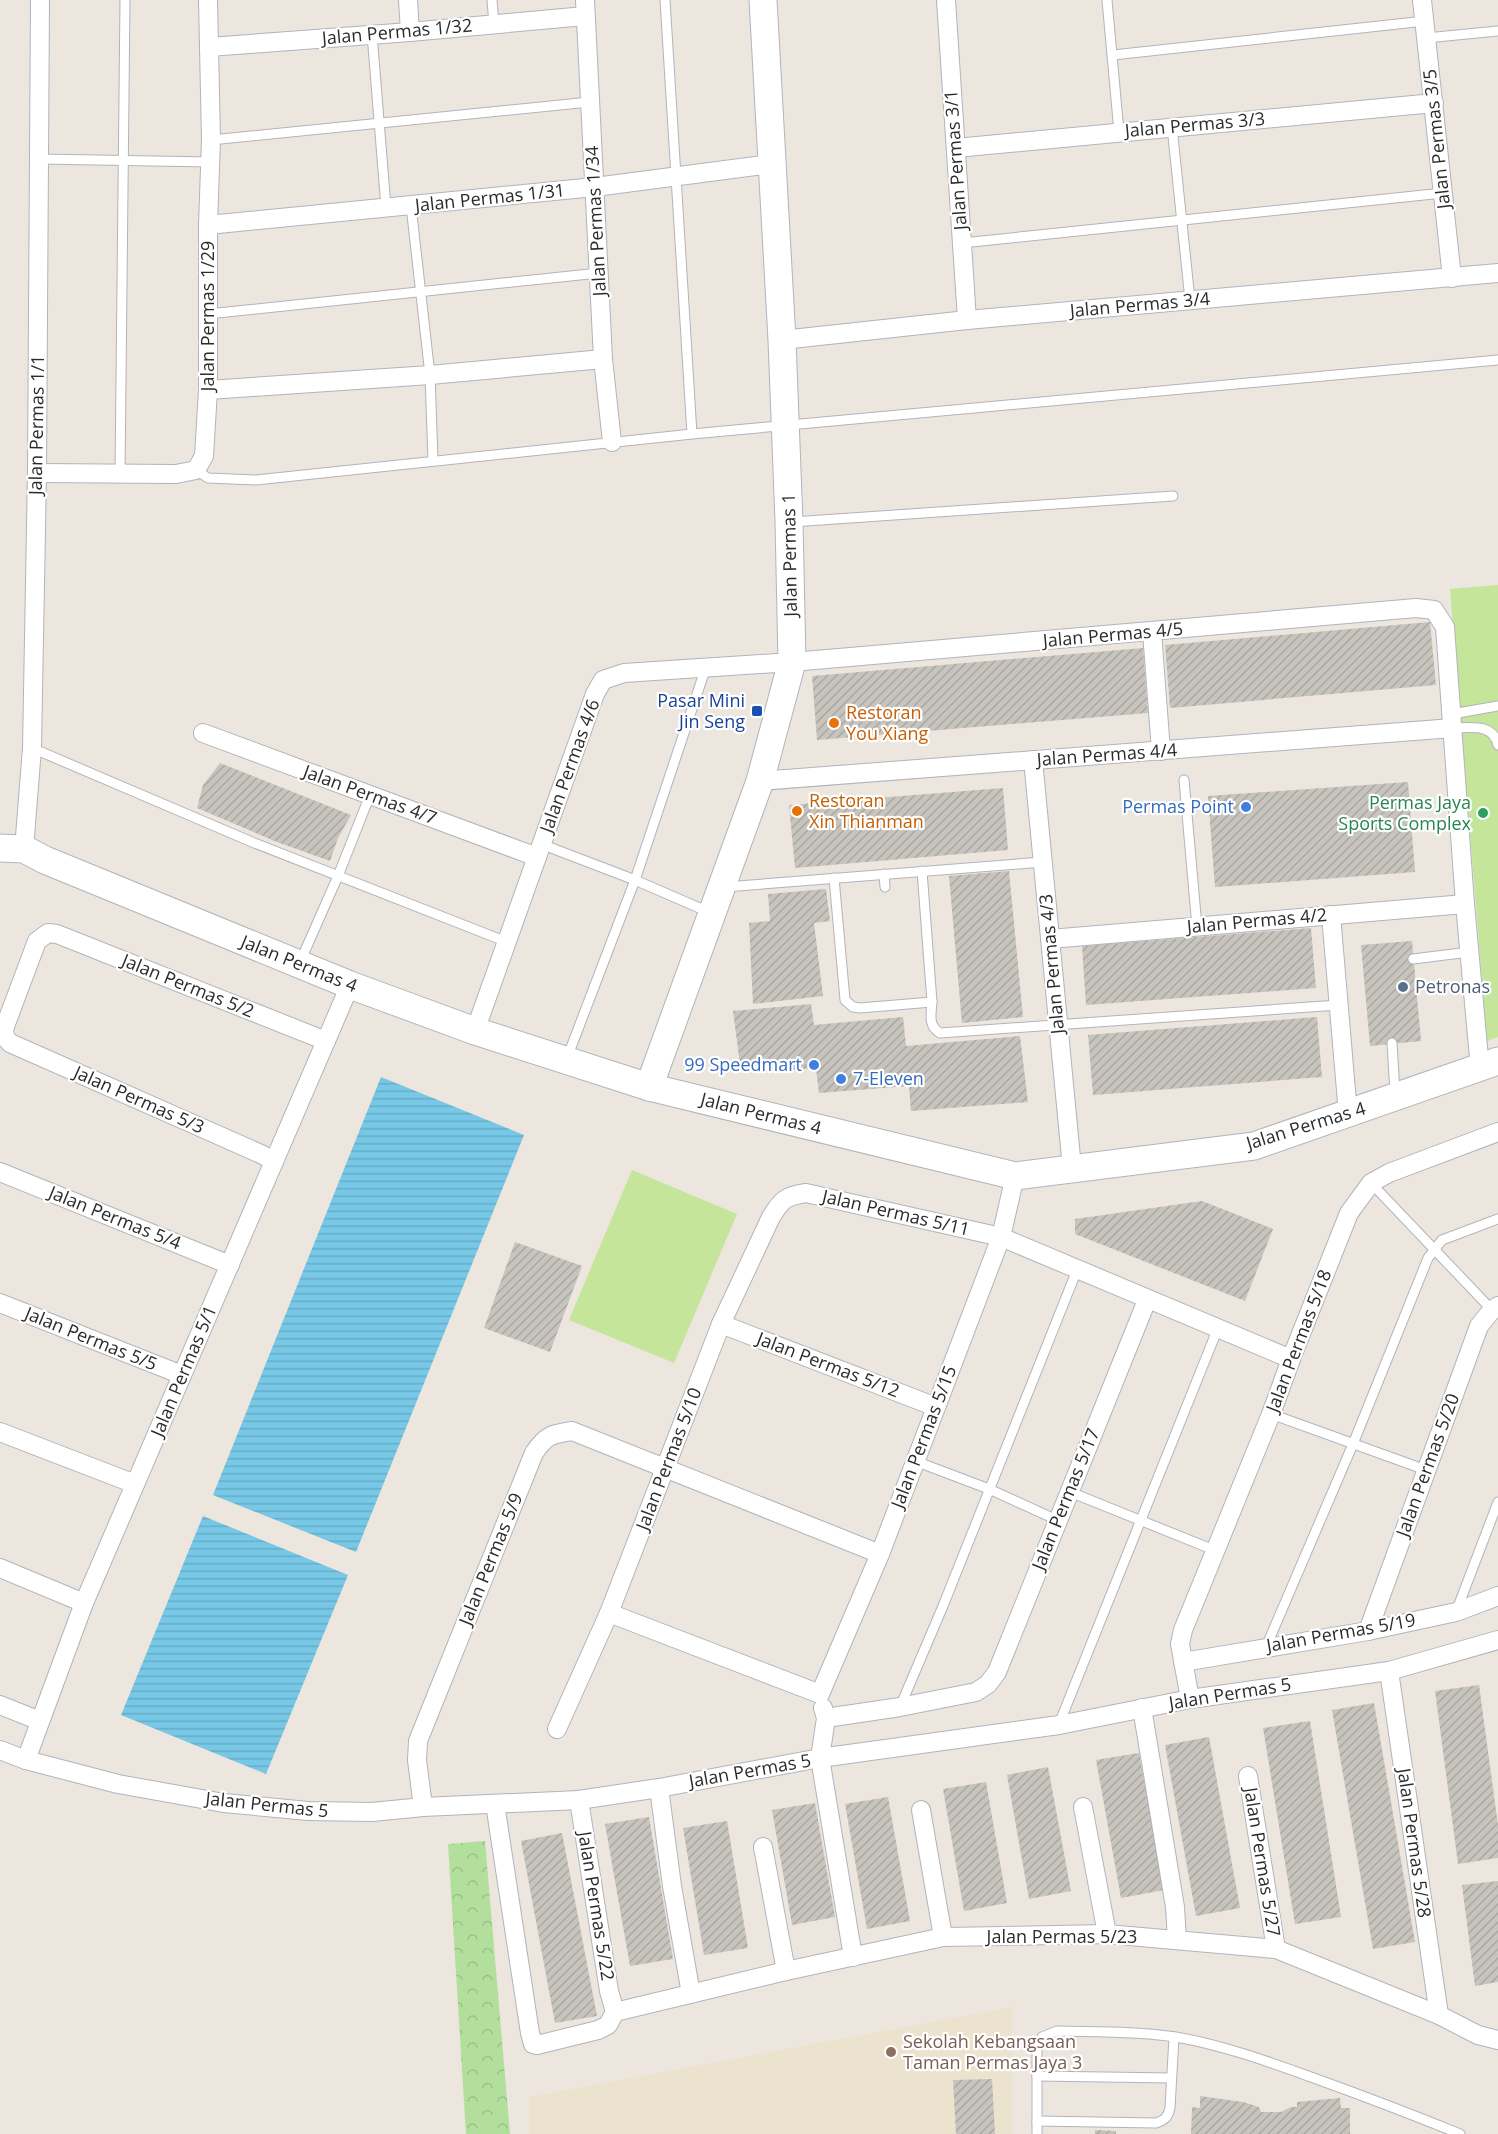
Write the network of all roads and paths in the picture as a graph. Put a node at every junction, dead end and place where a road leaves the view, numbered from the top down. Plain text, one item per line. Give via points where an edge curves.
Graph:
1 (40, 0) edge
2 (125, 0) edge
3 (208, 0) edge
4 (408, 0) edge
5 (492, 0) edge
6 (665, 0) edge
7 (763, 0) edge
8 (946, 0) edge
9 (1107, 0) edge
10 (1422, 0) edge
11 (585, 8) edge
12 (494, 24) junction
13 (1425, 30) junction
14 (1498, 31) edge
15 (410, 32) junction
16 (372, 34) junction
17 (209, 47) junction
18 (1113, 55) junction
19 (590, 102) junction
20 (1434, 103) junction
21 (379, 123) junction
22 (1172, 127) junction
23 (1119, 132) junction
24 (211, 140) junction
25 (956, 148) junction
26 (39, 159) junction
27 (123, 160) junction
28 (211, 162) junction
29 (771, 164) junction
30 (676, 176) junction
31 (595, 187) junction
32 (1443, 193) junction
33 (411, 206) junction
34 (386, 207) junction
35 (1181, 220) junction
36 (208, 225) junction
37 (962, 243) junction
38 (599, 273) junction
39 (1498, 273) edge
40 (1452, 278) junction
41 (420, 291) junction
42 (1190, 300) junction
43 (208, 314) junction
44 (967, 320) junction
45 (782, 340) junction
46 (603, 359) junction
47 (1498, 360) edge
48 (430, 375) junction
49 (208, 390) junction
50 (786, 426) junction
51 (692, 434) junction
52 (612, 442) junction
53 (433, 460) junction
54 (196, 470) junction
55 (37, 473) junction
56 (120, 474) junction
57 (1173, 496) dead end
58 (789, 522) junction
59 (1152, 632) junction
60 (792, 662) junction
61 (706, 666) junction
62 (1498, 706) edge
63 (1453, 721) junction
64 (203, 733) dead end
65 (1498, 745) edge
66 (32, 748) junction
67 (1161, 751) junction
68 (1033, 760) junction
69 (1184, 780) dead end
70 (760, 781) junction
71 (370, 795) junction
72 (539, 851) junction
73 (23, 852) edge
74 (1043, 862) junction
75 (0, 869) edge
76 (922, 871) junction
77 (884, 874) junction
78 (338, 876) junction
79 (834, 878) junction
80 (635, 880) junction
81 (723, 887) junction
82 (885, 887) dead end
83 (1465, 904) junction
84 (713, 914) junction
85 (1330, 915) junction
86 (1197, 927) junction
87 (48, 933) joint
88 (1050, 939) junction
89 (507, 942) junction
90 (1469, 952) junction
91 (1413, 959) dead end
92 (299, 964) junction
93 (350, 985) junction
94 (932, 1002) junction
95 (1339, 1005) junction
96 (1058, 1026) junction
97 (475, 1031) junction
98 (326, 1041) junction
99 (1392, 1043) dead end
100 (566, 1060) junction
101 (1489, 1065) edge
102 (649, 1087) junction
103 (1395, 1098) junction
104 (1348, 1114) junction
105 (1498, 1132) edge
106 (274, 1162) junction
107 (1072, 1168) junction
108 (0, 1172) edge
109 (1016, 1176) junction
110 (1371, 1183) junction
111 (790, 1195) joint
112 (1498, 1219) edge
113 (1001, 1238) junction
114 (1435, 1249) junction
115 (230, 1264) junction
116 (1077, 1270) junction
117 (1147, 1300) junction
118 (0, 1303) edge
119 (1495, 1308) edge
120 (721, 1324) junction
121 (1218, 1328) junction
122 (1291, 1359) junction
123 (182, 1375) junction
124 (936, 1407) junction
125 (1271, 1414) junction
126 (0, 1432) edge
127 (1353, 1444) junction
128 (915, 1461) junction
129 (665, 1468) junction
130 (1426, 1470) junction
131 (135, 1484) junction
132 (989, 1489) junction
133 (1070, 1492) junction
134 (1498, 1502) edge
135 (1057, 1520) junction
136 (1142, 1520) junction
137 (1214, 1551) junction
138 (880, 1554) junction
139 (0, 1568) edge
140 (1498, 1596) edge
141 (84, 1603) junction
142 (1456, 1612) junction
143 (609, 1613) junction
144 (1368, 1630) junction
145 (1498, 1640) edge
146 (1266, 1647) junction
147 (1183, 1662) junction
148 (1389, 1671) junction
149 (820, 1694) junction
150 (1190, 1699) junction
151 (0, 1705) edge
152 (900, 1707) junction
153 (1142, 1708) junction
154 (826, 1718) junction
155 (40, 1721) junction
156 (1059, 1725) junction
157 (557, 1729) dead end
158 (0, 1750) edge
159 (820, 1758) junction
160 (26, 1760) junction
161 (1248, 1776) dead end
162 (659, 1788) junction
163 (579, 1800) junction
164 (495, 1804) junction
165 (423, 1807) junction
166 (1083, 1807) dead end
167 (921, 1810) dead end
168 (763, 1847) dead end
169 (1107, 1934) junction
170 (943, 1937) junction
171 (1177, 1940) junction
172 (1276, 1949) junction
173 (853, 1957) junction
174 (786, 1971) junction
175 (691, 1994) junction
176 (615, 2012) junction
177 (1439, 2015) junction
178 (1174, 2037) junction
179 (1498, 2040) edge
180 (1037, 2076) junction
181 (1172, 2078) junction
182 (1037, 2121) junction
183 (1037, 2134) edge
184 (1460, 2134) edge

1 - 26 street, Jalan Permas 1/1
2 - 27 lane
3 - 17 street, Jalan Permas 1/29
4 - 15 street
5 - 12 lane
6 - 30 lane
7 - 29 street, Jalan Permas 1
8 - 25 street, Jalan Permas 3/1
9 - 18 lane
10 - 13 street, Jalan Permas 3/5
11 - 12 street, Jalan Permas 1/32
11 - 19 street, Jalan Permas 1/34
12 - 15 street, Jalan Permas 1/32
13 - 14 lane
13 - 18 lane
13 - 20 street, Jalan Permas 3/5
15 - 16 street, Jalan Permas 1/32
16 - 17 street, Jalan Permas 1/32
16 - 21 lane
17 - 24 street, Jalan Permas 1/29
18 - 23 lane
19 - 21 lane
19 - 31 street, Jalan Permas 1/34
20 - 22 street, Jalan Permas 3/3
20 - 32 street, Jalan Permas 3/5
21 - 24 lane
21 - 34 lane
22 - 23 street, Jalan Permas 3/3
22 - 35 lane
23 - 25 street, Jalan Permas 3/3
24 - 28 street, Jalan Permas 1/29
25 - 37 street, Jalan Permas 3/1
26 - 27 lane
26 - 55 street, Jalan Permas 1/1
27 - 28 lane
27 - 56 lane
28 - 36 street, Jalan Permas 1/29
29 - 30 street, Jalan Permas 1/31
29 - 45 street, Jalan Permas 1
30 - 31 street, Jalan Permas 1/31
30 - 51 lane
31 - 33 street, Jalan Permas 1/31
31 - 38 street, Jalan Permas 1/34
32 - 35 lane
32 - 40 street, Jalan Permas 3/5
33 - 34 street, Jalan Permas 1/31
33 - 41 lane
34 - 36 street, Jalan Permas 1/31
35 - 37 lane
35 - 42 lane
36 - 43 street, Jalan Permas 1/29
37 - 44 street, Jalan Permas 3/1
38 - 41 lane
38 - 46 street, Jalan Permas 1/34
39 - 40 street, Jalan Permas 3/4
40 - 42 street, Jalan Permas 3/4
41 - 43 lane
41 - 48 lane
42 - 44 street, Jalan Permas 3/4
43 - 49 street, Jalan Permas 1/29
44 - 45 street, Jalan Permas 3/4
45 - 50 street, Jalan Permas 1
46 - 48 street
46 - 52 street, Jalan Permas 1/34
47 - 50 lane
48 - 49 street
48 - 53 lane
49 - 54 street, Jalan Permas 1/29 via 204,456
50 - 51 lane
50 - 58 street, Jalan Permas 1
51 - 52 lane
52 - 53 lane
53 - 54 lane via 256,480 208,478
54 - 56 street
55 - 56 street
55 - 66 street, Jalan Permas 1/1
57 - 58 lane
58 - 60 street, Jalan Permas 1
59 - 60 street, Jalan Permas 4/5
59 - 63 street, Jalan Permas 4/5 via 1416,608 1434,610 1446,627
59 - 67 street
60 - 61 street, Jalan Permas 4/6
60 - 70 street, Jalan Permas 1
61 - 72 street, Jalan Permas 4/6 via 624,673 603,680
61 - 80 lane
62 - 63 lane
63 - 65 lane via 1489,731 1496,736
63 - 67 street, Jalan Permas 4/4
63 - 83 street
64 - 71 street, Jalan Permas 4/7
66 - 73 street, Jalan Permas 1/1
66 - 78 lane
67 - 68 street, Jalan Permas 4/4
68 - 70 street, Jalan Permas 4/4
68 - 74 street, Jalan Permas 4/3
69 - 86 lane
70 - 81 street, Jalan Permas 1
71 - 72 street, Jalan Permas 4/7
71 - 78 lane
72 - 80 lane
72 - 89 street, Jalan Permas 4/6
73 - 75 street
73 - 92 street, Jalan Permas 4
74 - 76 lane
74 - 88 street, Jalan Permas 4/3
76 - 77 lane
76 - 94 lane
77 - 79 lane
77 - 82 lane
78 - 89 lane
78 - 92 lane
79 - 81 lane
79 - 94 lane via 848,1004 860,1008
80 - 84 lane
80 - 100 lane
81 - 84 street, Jalan Permas 1
83 - 85 street, Jalan Permas 4/2
83 - 90 street
84 - 102 street, Jalan Permas 1
85 - 86 street, Jalan Permas 4/2
85 - 95 street
86 - 88 street, Jalan Permas 4/2
87 - 98 street, Jalan Permas 5/2
87 - 106 street, Jalan Permas 5/3 via 37,941 4,1029 10,1043
88 - 96 street, Jalan Permas 4/3
89 - 97 street, Jalan Permas 4/6
90 - 91 lane
90 - 101 street
92 - 93 street, Jalan Permas 4
93 - 97 street, Jalan Permas 4
93 - 98 street, Jalan Permas 5/1
94 - 96 lane via 932,1026 940,1033
95 - 96 lane
95 - 104 street
96 - 107 street, Jalan Permas 4/3
97 - 100 street, Jalan Permas 4
98 - 106 street, Jalan Permas 5/1
99 - 103 lane
100 - 102 street, Jalan Permas 4
101 - 103 street, Jalan Permas 4
102 - 109 street, Jalan Permas 4
103 - 104 street, Jalan Permas 4
104 - 107 street, Jalan Permas 4 via 1254,1146
105 - 110 street, Jalan Permas 5/18
106 - 115 street, Jalan Permas 5/1
107 - 109 street, Jalan Permas 4
108 - 115 street, Jalan Permas 5/4
109 - 113 street, Jalan Permas 5/15
110 - 114 lane
110 - 122 street, Jalan Permas 5/18 via 1349,1213
111 - 113 street, Jalan Permas 5/11 via 806,1192
111 - 120 street, Jalan Permas 5/10 via 779,1203 771,1217
112 - 114 lane via 1442,1240
113 - 116 street, Jalan Permas 5/11
113 - 124 street, Jalan Permas 5/15
114 - 119 lane
114 - 127 lane
115 - 123 street, Jalan Permas 5/1
116 - 117 street, Jalan Permas 5/11
116 - 132 lane
117 - 121 street, Jalan Permas 5/11
117 - 133 street, Jalan Permas 5/17
118 - 123 street, Jalan Permas 5/5
119 - 130 street, Jalan Permas 5/20 via 1479,1326
120 - 124 street, Jalan Permas 5/12
120 - 129 street, Jalan Permas 5/10
121 - 122 street, Jalan Permas 5/11
121 - 136 lane
122 - 125 street, Jalan Permas 5/18
123 - 131 street, Jalan Permas 5/1
124 - 128 street, Jalan Permas 5/15
125 - 127 lane
125 - 137 street, Jalan Permas 5/18
126 - 131 street
127 - 130 lane
127 - 146 lane
128 - 132 lane
128 - 138 street, Jalan Permas 5/15
129 - 138 street
129 - 143 street, Jalan Permas 5/10
129 - 165 street, Jalan Permas 5/9 via 572,1431 554,1433 543,1440 534,1453 418,1741
130 - 144 street, Jalan Permas 5/20
131 - 141 street, Jalan Permas 5/1
132 - 135 lane
132 - 152 lane
133 - 135 street, Jalan Permas 5/17
133 - 136 lane
134 - 142 lane
135 - 152 street, Jalan Permas 5/17 via 997,1672 988,1684 976,1692
136 - 137 lane
136 - 156 lane
137 - 147 street, Jalan Permas 5/18 via 1183,1630
138 - 149 street, Jalan Permas 5/15
139 - 141 street
140 - 142 street, Jalan Permas 5/19
141 - 155 street, Jalan Permas 5/1
142 - 144 street, Jalan Permas 5/19
143 - 149 street
143 - 157 street, Jalan Permas 5/10
144 - 146 street, Jalan Permas 5/19
145 - 148 street, Jalan Permas 5
146 - 147 street, Jalan Permas 5/19
147 - 150 street
148 - 150 street, Jalan Permas 5
148 - 177 street, Jalan Permas 5/28
149 - 154 street
150 - 153 street, Jalan Permas 5
151 - 155 street
152 - 154 street
153 - 156 street, Jalan Permas 5
153 - 171 street
154 - 159 street
155 - 160 street, Jalan Permas 5/1
156 - 159 street, Jalan Permas 5
158 - 160 street, Jalan Permas 5
159 - 162 street, Jalan Permas 5
159 - 173 street
160 - 165 street, Jalan Permas 5 via 118,1784 224,1803 308,1811 372,1812
161 - 172 street, Jalan Permas 5/27
162 - 163 street, Jalan Permas 5
162 - 175 street
163 - 164 street, Jalan Permas 5
163 - 176 street, Jalan Permas 5/22
164 - 165 street, Jalan Permas 5
164 - 176 street via 533,2044 598,2030 608,2025
166 - 169 street
167 - 170 street
168 - 174 street
169 - 170 street, Jalan Permas 5/23
169 - 171 street, Jalan Permas 5/23
170 - 173 street, Jalan Permas 5/23
171 - 172 street, Jalan Permas 5/23
172 - 177 street, Jalan Permas 5/23
173 - 174 street, Jalan Permas 5/23
174 - 175 street, Jalan Permas 5/23
175 - 176 street, Jalan Permas 5/23
177 - 179 street, Jalan Permas 5/23 via 1478,2035
178 - 180 lane via 1057,2031 1042,2037 1037,2049
178 - 181 lane
178 - 184 lane via 1239,2052
180 - 181 lane
180 - 182 lane
181 - 182 lane via 1169,2114 1156,2123
182 - 183 lane

